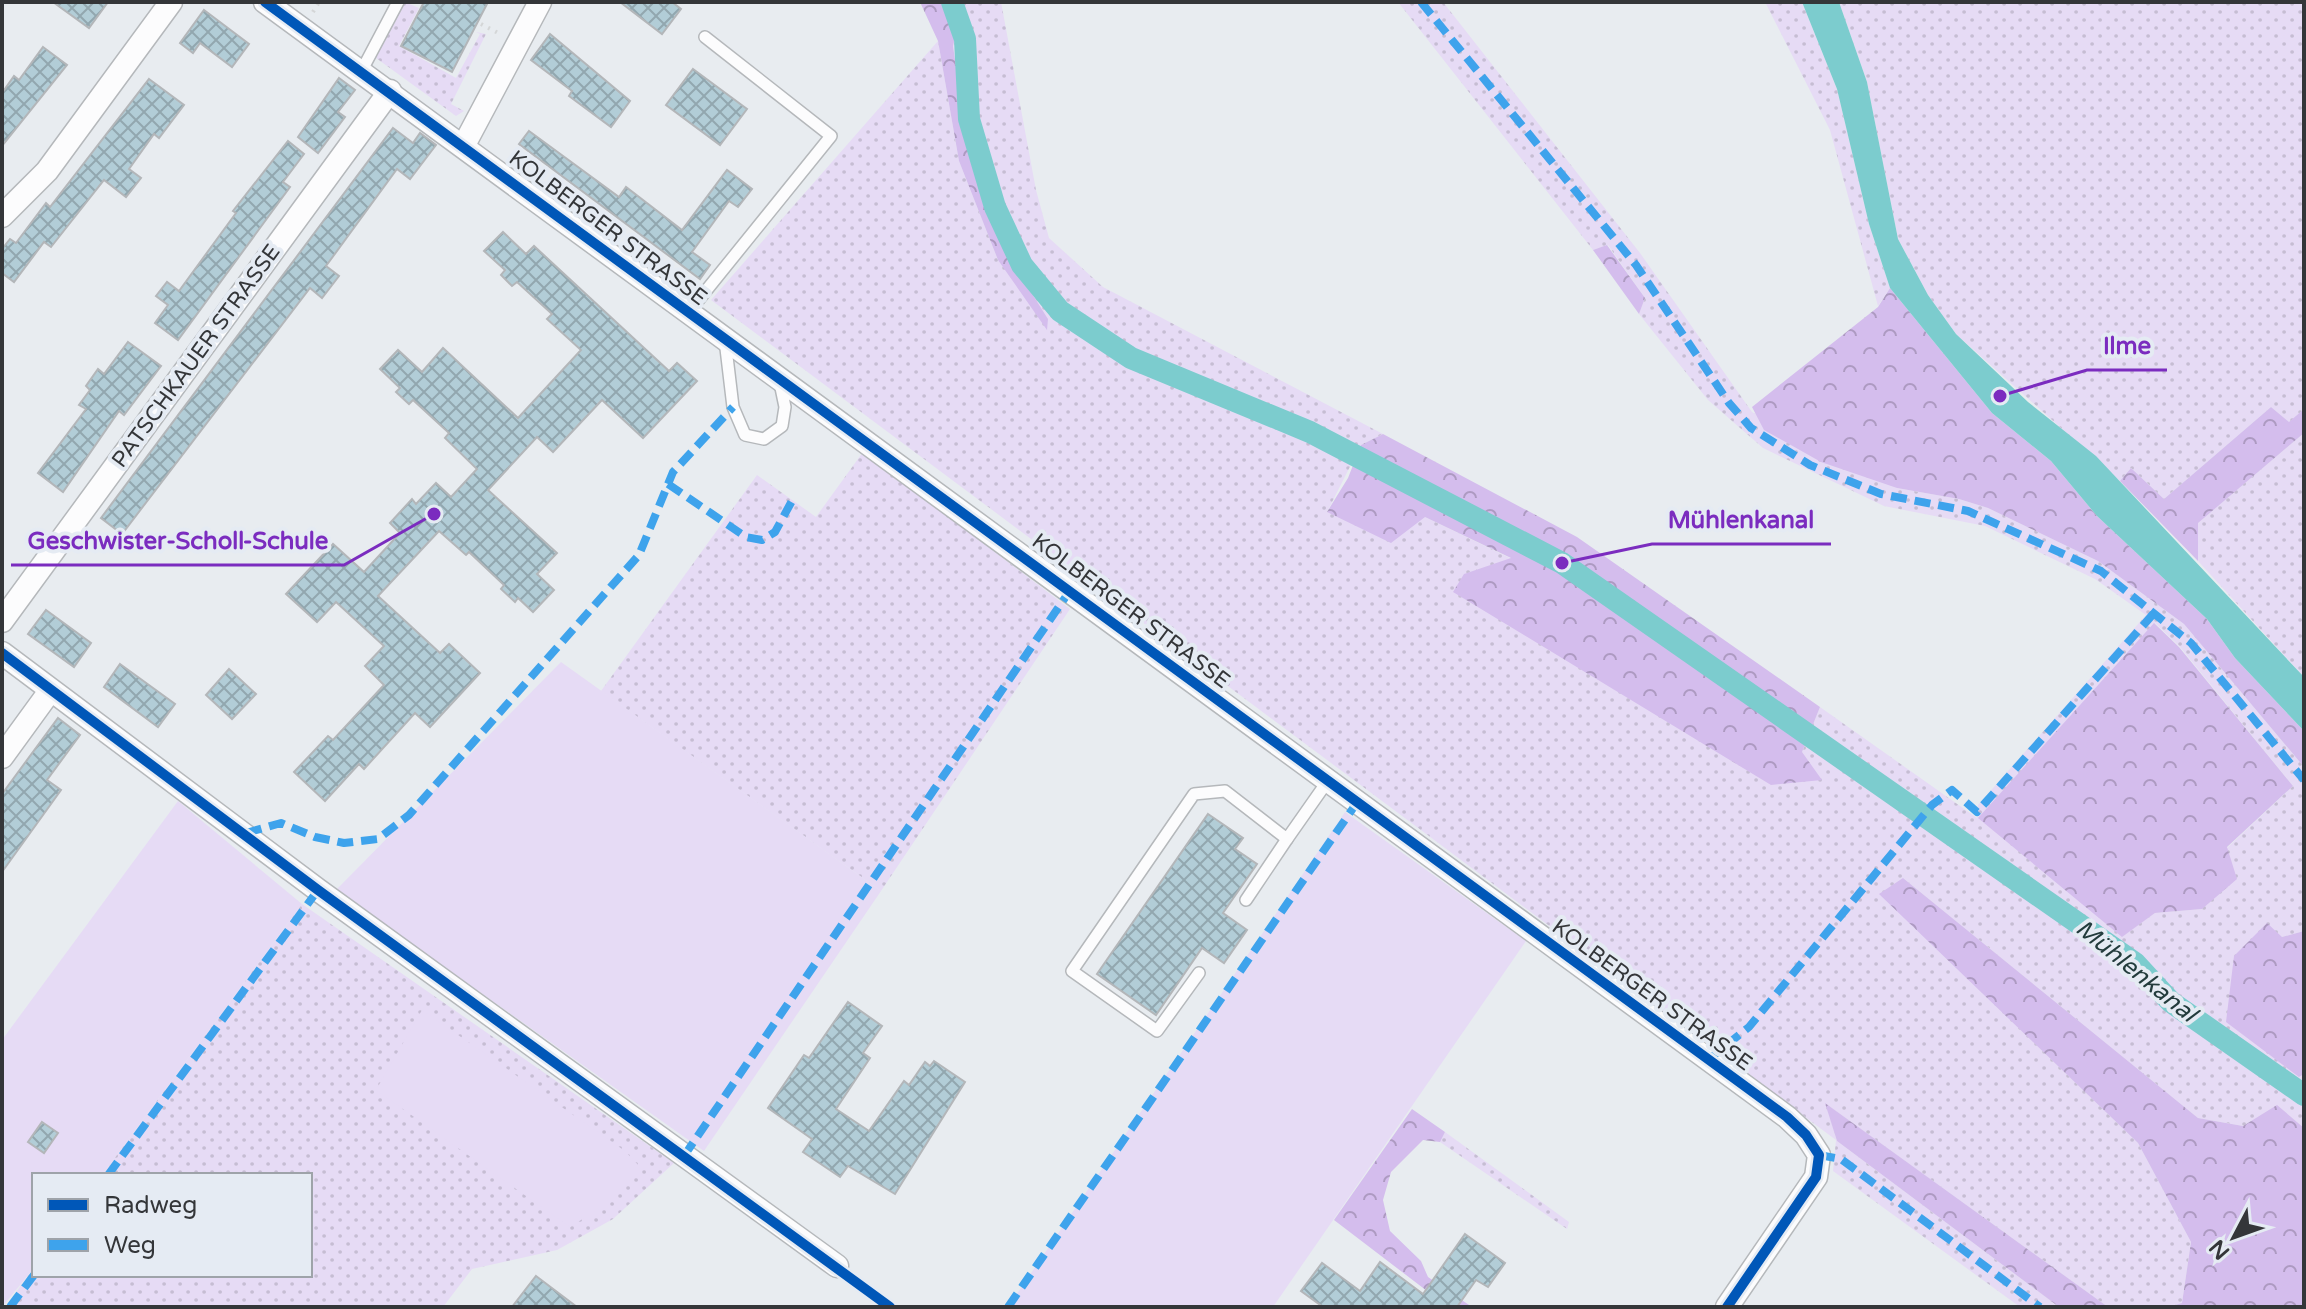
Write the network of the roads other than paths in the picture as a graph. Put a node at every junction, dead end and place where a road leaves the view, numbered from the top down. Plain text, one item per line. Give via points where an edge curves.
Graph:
1 (171, 2) edge
2 (265, 2) edge
3 (398, 2) edge
4 (540, 2) edge
5 (705, 37) dead end
6 (362, 70) junction
7 (390, 91) junction
8 (464, 145) junction
9 (2, 216) edge
10 (688, 313) junction
11 (725, 340) junction
12 (779, 380) junction
13 (2, 621) edge
14 (2, 653) edge
15 (50, 691) junction
16 (2, 757) edge
17 (1327, 782) junction
18 (1287, 839) junction
19 (1246, 900) dead end
20 (1199, 973) dead end
21 (837, 1266) dead end
22 (1727, 1307) edge

1 - 9 street via 47,171
2 - 6 street, KOLBERGER STRASSE
3 - 6 lane
4 - 8 street
5 - 10 lane via 831,136
6 - 7 street, KOLBERGER STRASSE
7 - 8 street, KOLBERGER STRASSE
7 - 13 street, PATSCHKAUER STRASSE
8 - 10 street, KOLBERGER STRASSE
10 - 11 street, KOLBERGER STRASSE
11 - 12 street, KOLBERGER STRASSE
11 - 12 lane via 733,407 745,435 764,439 782,426 785,407
12 - 17 street, KOLBERGER STRASSE via 1071,589
14 - 15 street
15 - 16 street
15 - 21 street
17 - 18 lane
17 - 22 street, KOLBERGER STRASSE via 1806,1135 1819,1155 1816,1177
18 - 19 lane
18 - 20 lane via 1225,791 1194,794 1072,971 1157,1031

